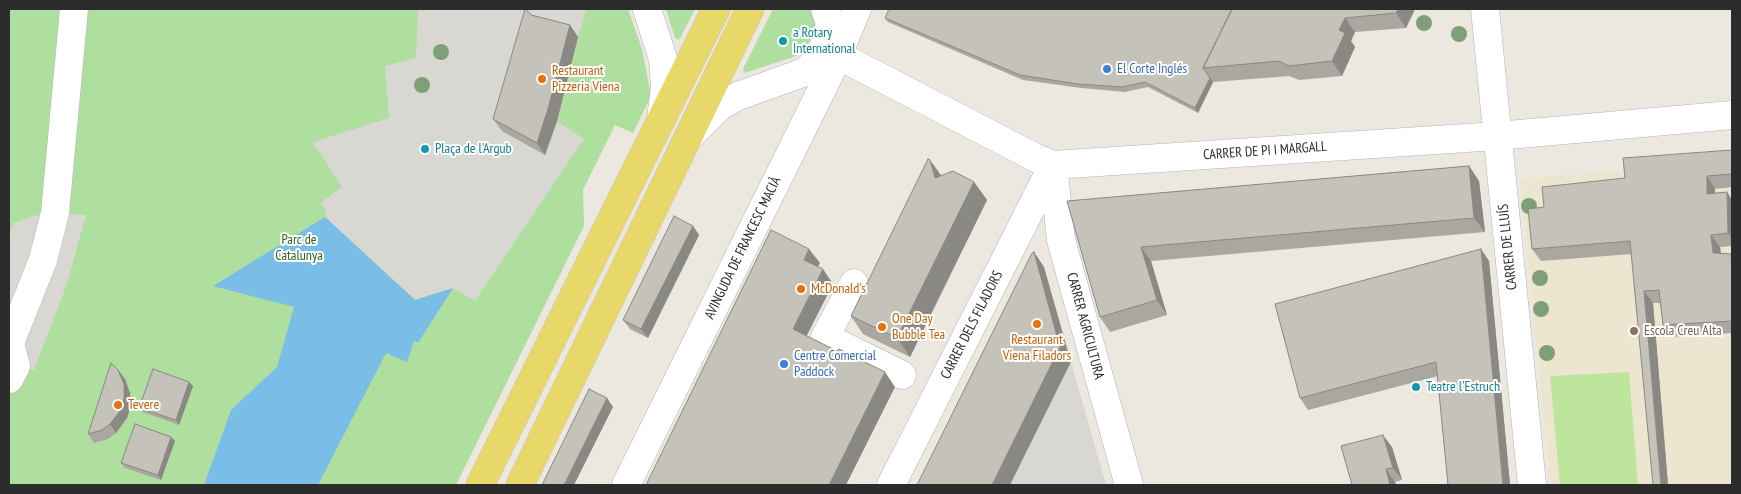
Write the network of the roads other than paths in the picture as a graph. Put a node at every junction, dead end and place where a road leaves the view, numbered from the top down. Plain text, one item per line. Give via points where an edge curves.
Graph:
1 (74, 9) edge
2 (647, 9) edge
3 (716, 9) edge
4 (750, 9) edge
5 (825, 9) edge
6 (857, 9) edge
7 (1485, 9) edge
8 (831, 52) junction
9 (672, 68) junction
10 (710, 93) junction
11 (738, 96) junction
12 (1732, 115) edge
13 (1497, 136) junction
14 (688, 138) junction
15 (1053, 165) junction
16 (854, 283) dead end
17 (11, 358) edge
18 (902, 374) dead end
19 (480, 485) edge
20 (520, 485) edge
21 (626, 485) edge
22 (891, 485) edge
23 (1128, 485) edge
24 (1532, 485) edge

1 - 17 street via 55,212
2 - 9 street
3 - 9 main road
4 - 10 main road, AVINGUDA DE FRANCESC MACIÀ
5 - 8 street, AVINGUDA DE FRANCESC MACIÀ via 830,23
6 - 8 street, AVINGUDA DE FRANCESC MACIÀ
7 - 13 street, CARRER DE LLUÍS via 1498,68
8 - 11 street, AVINGUDA DE FRANCESC MACIÀ via 805,72
8 - 15 street, CARRER DE PI I MARGALL
8 - 21 street, AVINGUDA DE FRANCESC MACIÀ
9 - 10 street, AVINGUDA DE FRANCESC MACIÀ
9 - 19 main road via 661,119
10 - 11 street, AVINGUDA DE FRANCESC MACIÀ via 725,98
10 - 14 main road, AVINGUDA DE FRANCESC MACIÀ
11 - 14 street, AVINGUDA DE FRANCESC MACIÀ via 720,106
12 - 13 street, CARRER DE PI I MARGALL
13 - 15 street, CARRER DE PI I MARGALL
13 - 24 street, CARRER DE LLUÍS
14 - 20 main road, AVINGUDA DE FRANCESC MACIÀ
15 - 22 street, CARRER DELS FILADORS
15 - 23 street, CARRER AGRICULTURA via 1061,240
16 - 18 street via 825,337

